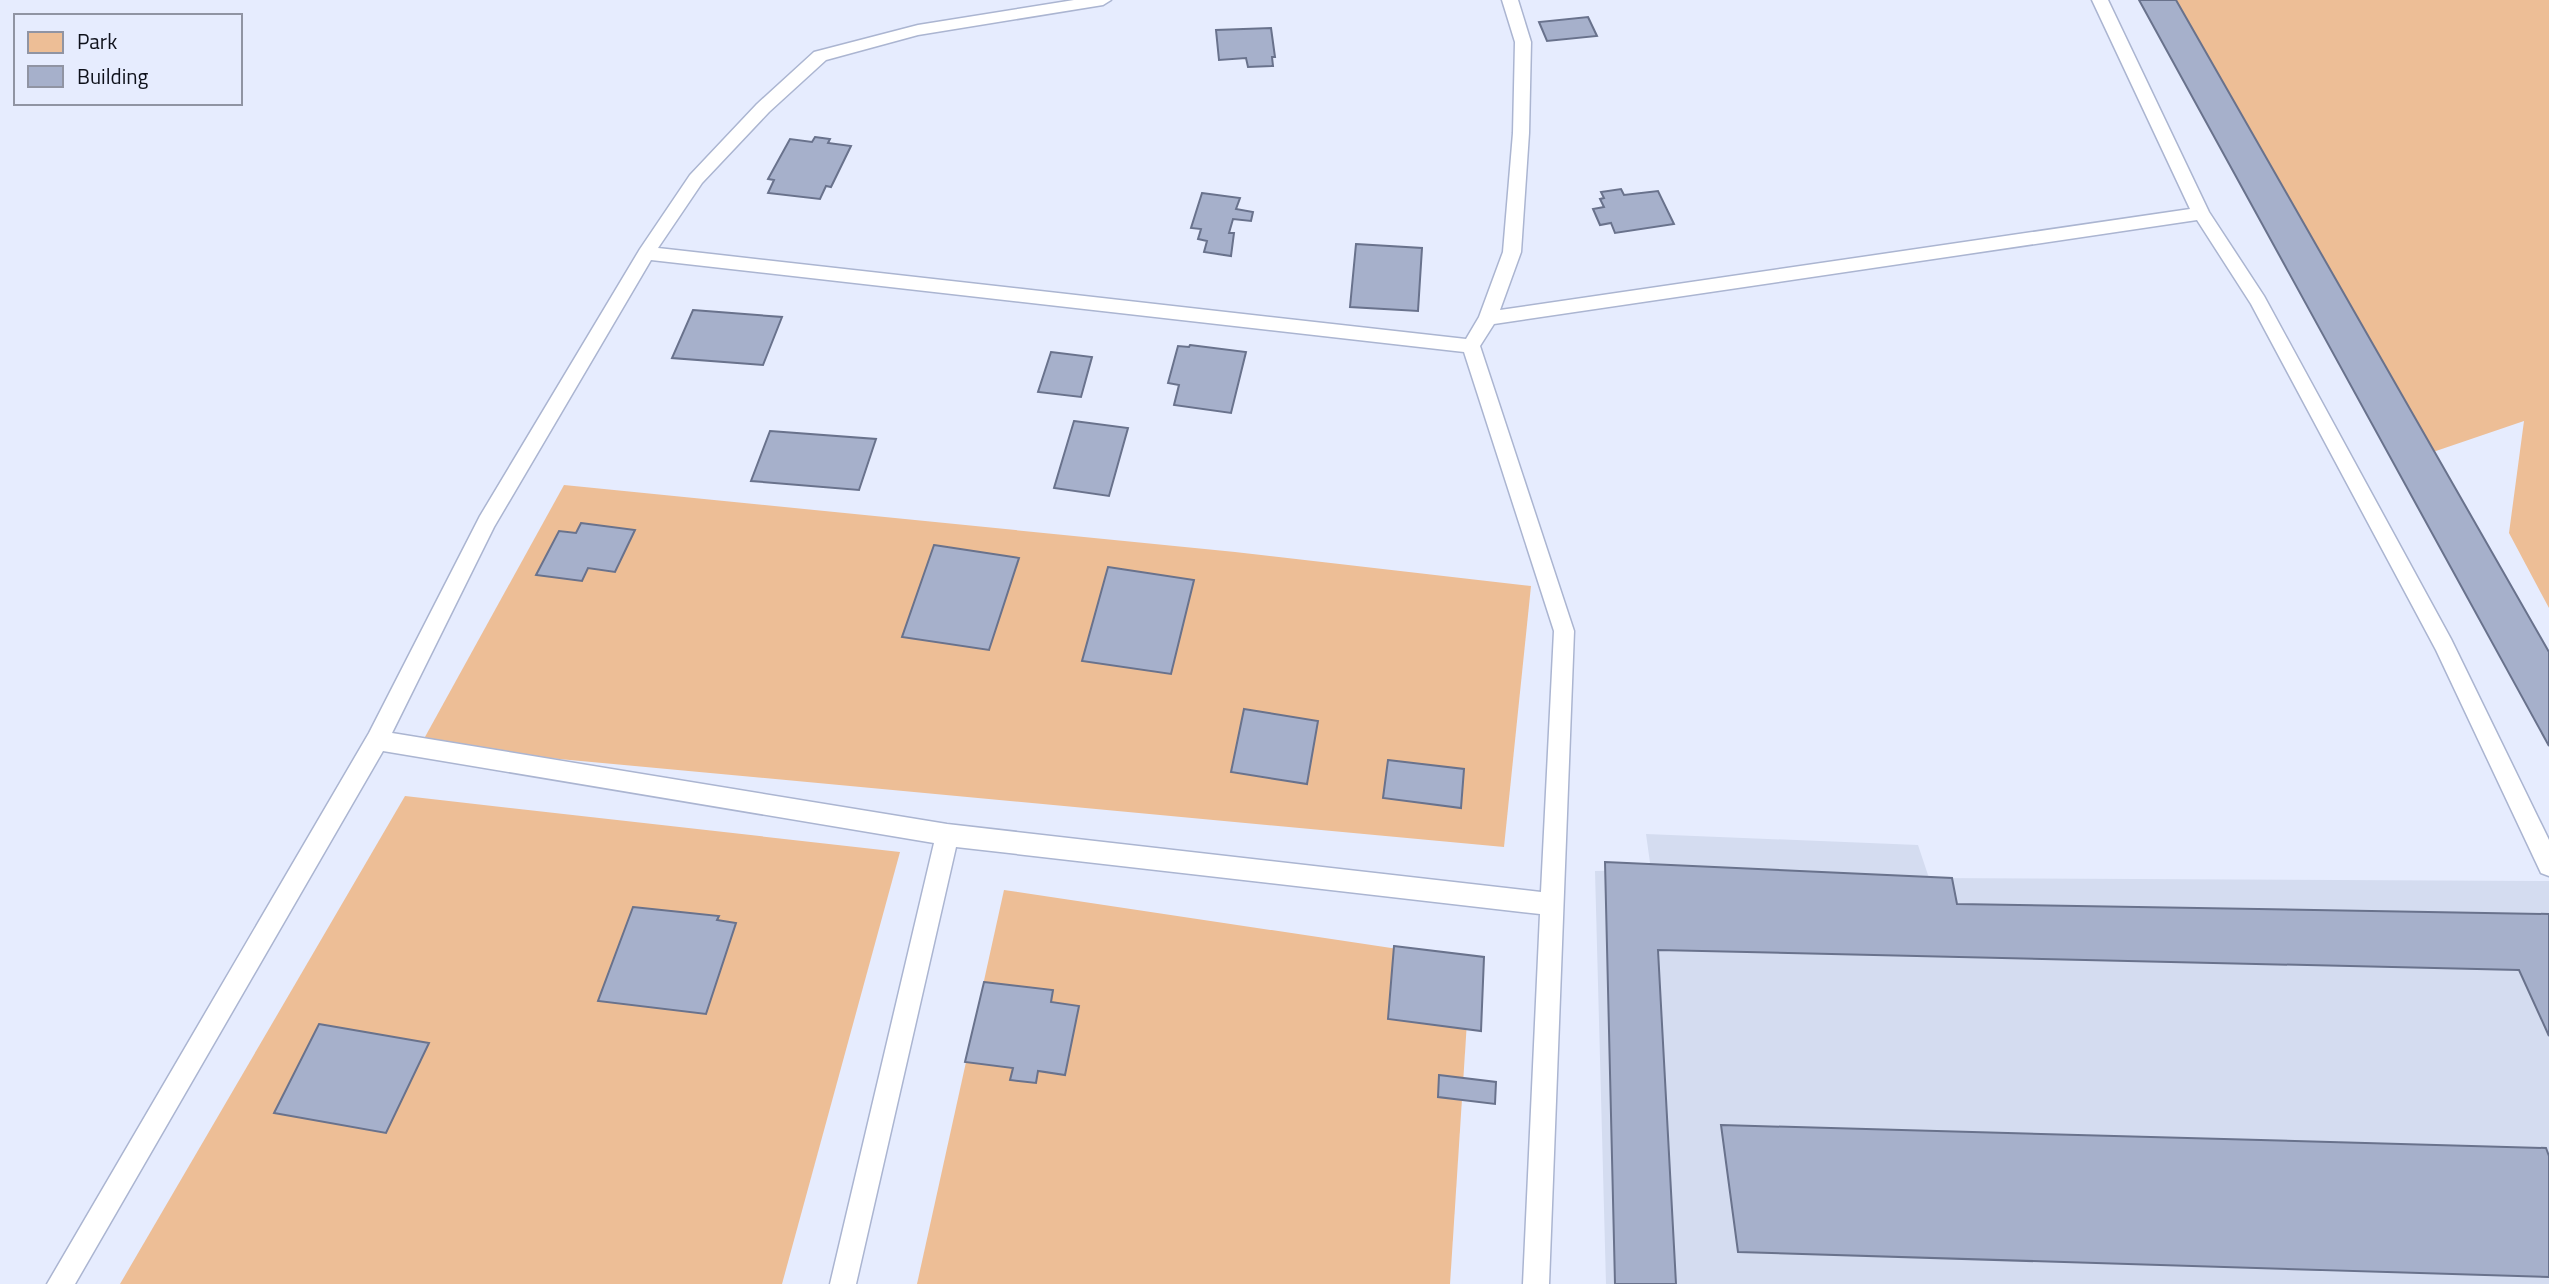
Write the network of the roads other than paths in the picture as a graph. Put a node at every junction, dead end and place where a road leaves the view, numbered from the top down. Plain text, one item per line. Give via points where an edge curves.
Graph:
1 (1102, 0) edge
2 (1510, 0) edge
3 (2101, 0) edge
4 (2202, 213) junction
5 (646, 253) junction
6 (1488, 318) junction
7 (1471, 346) junction
8 (377, 740) junction
9 (947, 835) junction
10 (2549, 864) edge
11 (1552, 904) junction
12 (60, 1284) edge
13 (843, 1284) edge
14 (1536, 1284) edge

1 - 5 lane via 918,30 820,56 762,108 696,179
2 - 6 lane via 1523,41 1521,134 1512,252
3 - 4 lane
4 - 6 lane
4 - 10 lane via 2258,301 2444,645
5 - 7 lane
5 - 8 lane via 487,522
6 - 7 lane
7 - 11 lane via 1564,631
8 - 9 lane
8 - 12 lane
9 - 11 lane
9 - 13 lane
11 - 14 lane

